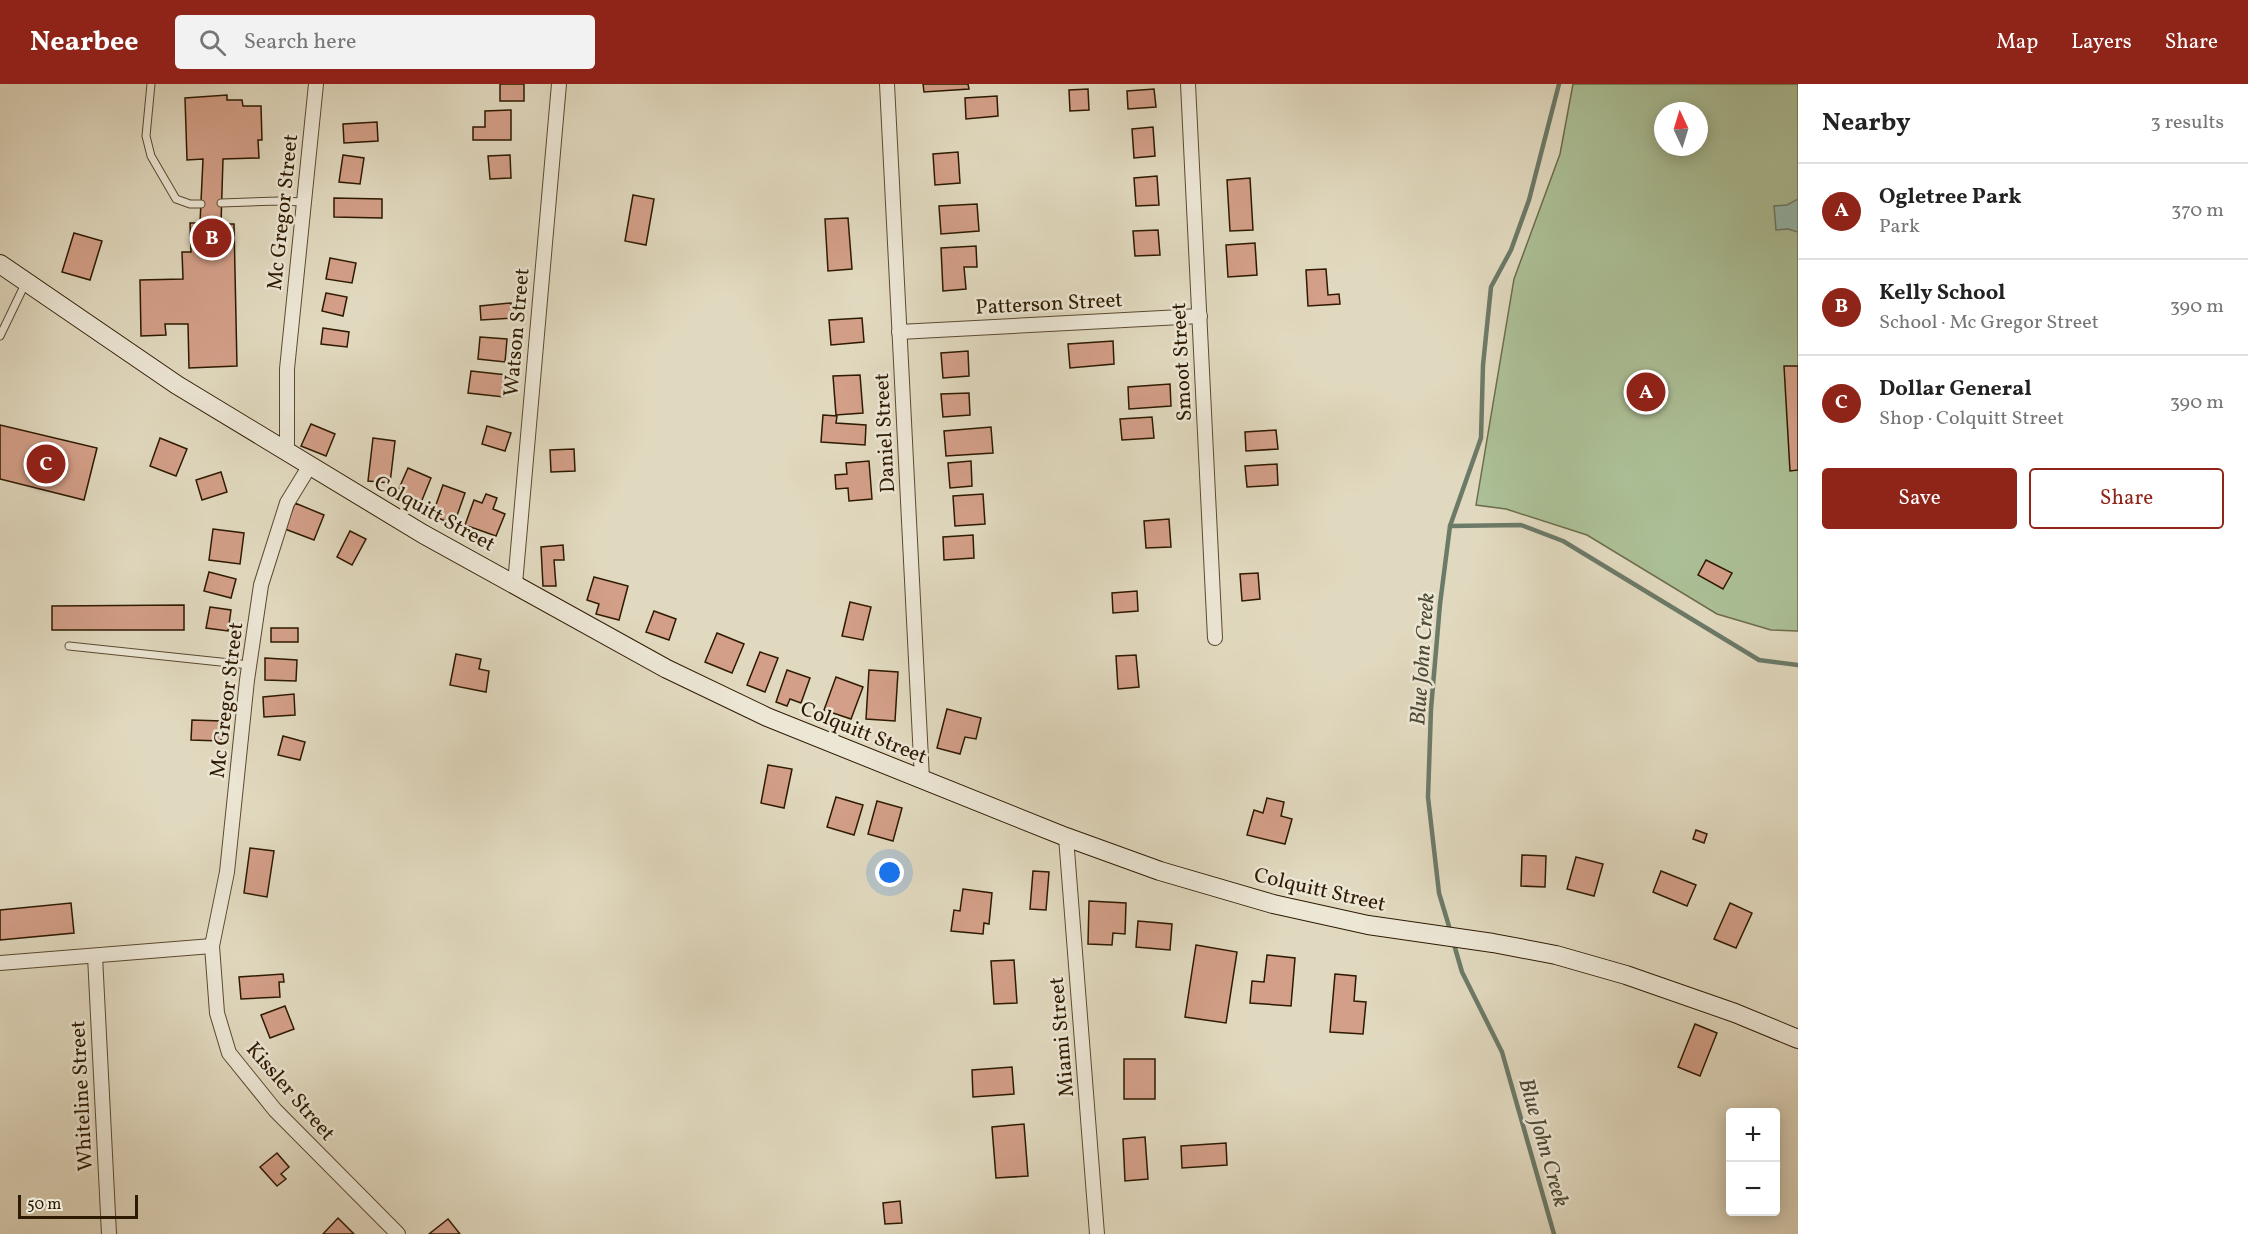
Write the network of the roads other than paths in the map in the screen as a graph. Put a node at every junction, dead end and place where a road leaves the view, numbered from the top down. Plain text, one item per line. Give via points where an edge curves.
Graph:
1 (151, 84) edge
2 (316, 84) edge
3 (559, 84) edge
4 (887, 84) edge
5 (1188, 84) edge
6 (304, 202) junction
7 (221, 203) dead end
8 (201, 204) dead end
9 (0, 264) edge
10 (26, 282) junction
11 (1200, 316) junction
12 (900, 332) junction
13 (0, 336) edge
14 (287, 452) junction
15 (309, 467) junction
16 (515, 584) junction
17 (1215, 638) dead end
18 (69, 646) dead end
19 (249, 665) junction
20 (922, 779) junction
21 (1066, 837) junction
22 (212, 946) junction
23 (95, 956) junction
24 (0, 963) edge
25 (1798, 1039) edge
26 (109, 1234) edge
27 (398, 1234) edge
28 (1097, 1234) edge

1 - 8 lane via 147,136 151,156 176,199
2 - 6 street, Mc Gregor Street
3 - 16 street, Watson Street
4 - 12 street, Daniel Street
5 - 11 street, Smoot Street
6 - 7 lane
6 - 14 street, Mc Gregor Street via 287,369
9 - 10 street, Colquitt Street
10 - 13 lane
10 - 14 street, Colquitt Street via 177,385
11 - 12 street, Patterson Street
11 - 17 street, Smoot Street
12 - 20 street, Daniel Street
14 - 15 street, Colquitt Street
15 - 16 street, Colquitt Street
15 - 19 street, Mc Gregor Street via 287,503 271,551 261,585
16 - 20 street, Colquitt Street via 667,669 737,703
18 - 19 lane
19 - 22 street, Mc Gregor Street via 226,872
20 - 21 street, Colquitt Street
21 - 25 street, Colquitt Street via 1161,871 1273,903 1368,925 1556,955 1626,975
21 - 28 street, Miami Street
22 - 23 street
22 - 27 street, Kissler Street via 217,1013 229,1053 275,1110
23 - 24 street
23 - 26 street, Whiteline Street

